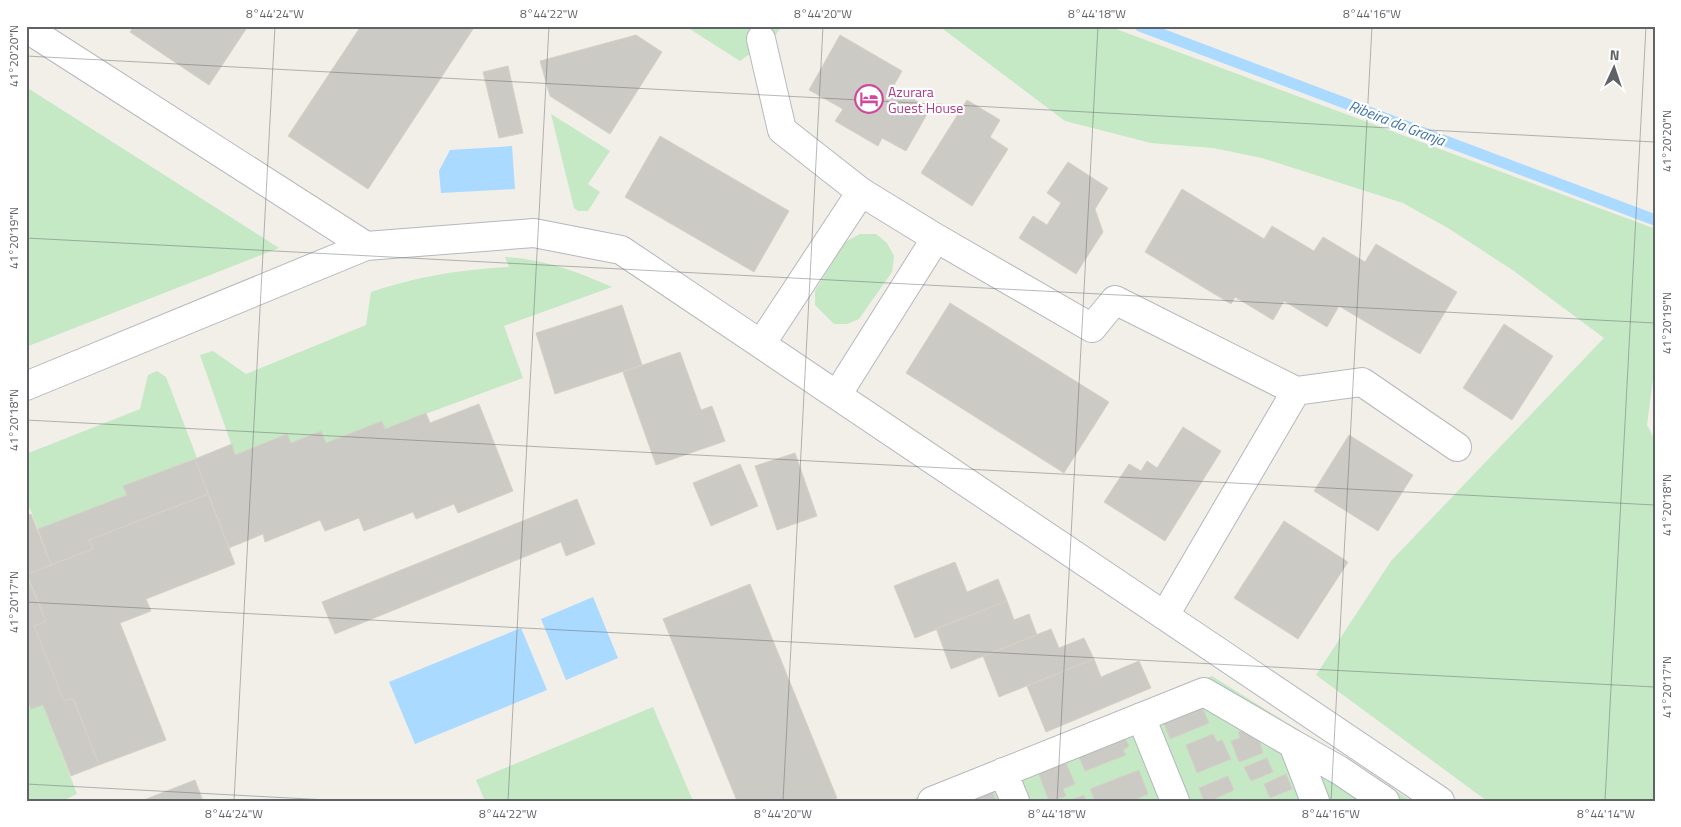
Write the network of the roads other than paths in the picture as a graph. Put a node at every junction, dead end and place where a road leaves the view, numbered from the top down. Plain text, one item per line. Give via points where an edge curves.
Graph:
1 (26, 28) edge
2 (761, 39) dead end
3 (861, 192) junction
4 (936, 238) junction
5 (366, 246) junction
6 (761, 344) junction
7 (26, 386) edge
8 (1296, 391) junction
9 (837, 395) junction
10 (1457, 448) dead end
11 (1165, 615) junction
12 (1141, 717) junction
13 (1293, 744) junction
14 (1003, 772) junction
15 (932, 801) edge
16 (1015, 801) edge
17 (1175, 801) edge
18 (1316, 801) edge
19 (1385, 801) edge
20 (1440, 801) edge

1 - 5 street
2 - 3 street via 782,130
3 - 4 street
3 - 6 street
4 - 8 street via 1092,328 1115,300
4 - 9 street
5 - 6 street via 534,233 621,250
5 - 7 street
6 - 9 street
8 - 10 street via 1362,382
8 - 11 street
9 - 11 street
11 - 20 street
12 - 13 street via 1204,692
12 - 14 street
12 - 17 street
13 - 18 street
13 - 19 street
14 - 15 street
14 - 16 street

